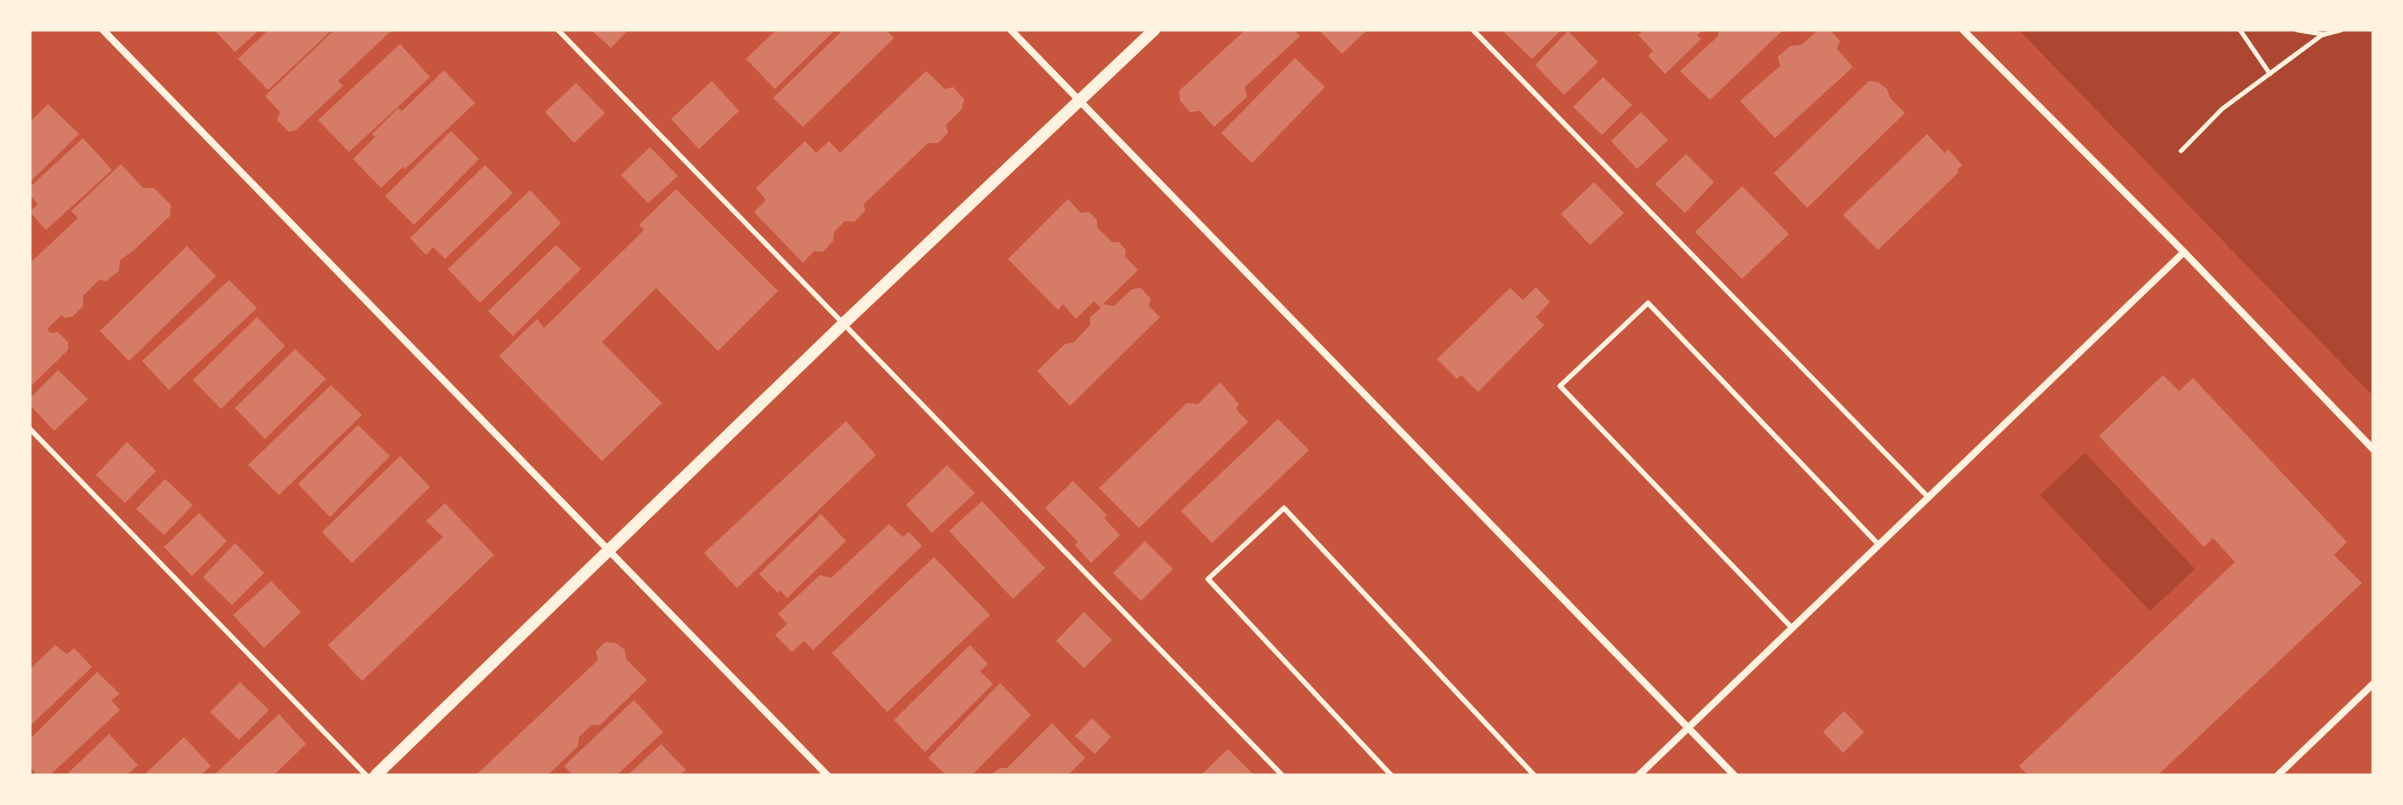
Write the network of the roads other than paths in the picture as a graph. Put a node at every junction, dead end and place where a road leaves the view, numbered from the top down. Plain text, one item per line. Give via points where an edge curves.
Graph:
1 (103, 30) edge
2 (558, 30) edge
3 (1011, 30) edge
4 (1154, 30) edge
5 (1473, 30) edge
6 (1963, 30) edge
7 (1079, 100) junction
8 (2184, 253) junction
9 (843, 324) junction
10 (30, 429) edge
11 (2373, 449) edge
12 (1929, 498) junction
13 (1879, 545) junction
14 (610, 552) junction
15 (1792, 628) junction
16 (2373, 684) edge
17 (1688, 728) junction
18 (366, 775) edge
19 (376, 775) edge
20 (827, 775) edge
21 (1282, 775) edge
22 (1391, 775) edge
23 (1534, 775) edge
24 (1639, 775) edge
25 (1734, 775) edge
26 (2278, 775) edge

1 - 14 street
2 - 9 lane
3 - 7 street
4 - 7 street
5 - 12 lane
6 - 8 street
7 - 9 street
7 - 17 street
8 - 11 street
8 - 12 street
9 - 14 street
9 - 21 lane
10 - 18 lane
12 - 13 street
13 - 15 street
13 - 15 lane via 1648,303 1560,386
14 - 19 street
14 - 20 street
15 - 17 street
16 - 26 street
17 - 24 street
17 - 25 street
22 - 23 lane via 1208,579 1284,508

